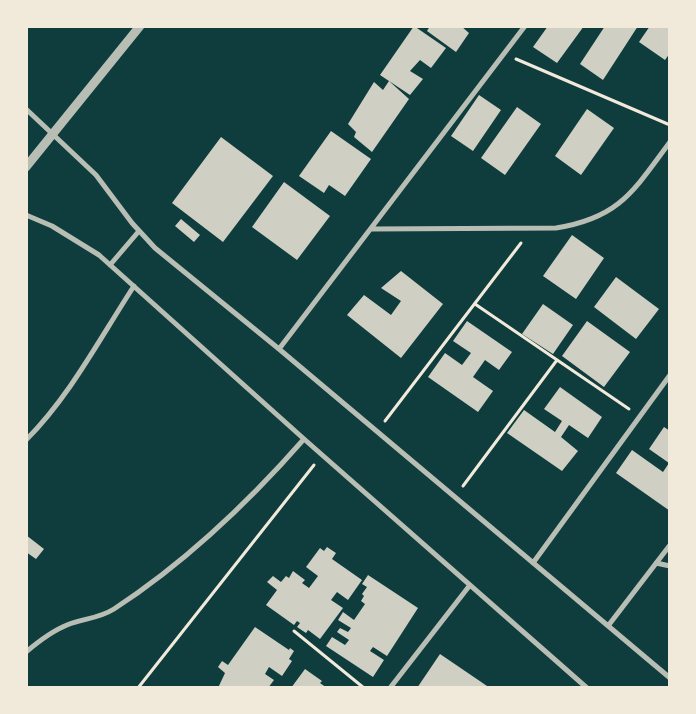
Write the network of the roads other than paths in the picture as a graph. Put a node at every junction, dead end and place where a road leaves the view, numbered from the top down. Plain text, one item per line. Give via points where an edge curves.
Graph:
1 (140, 26) edge
2 (525, 26) edge
3 (26, 109) edge
4 (54, 133) junction
5 (670, 142) edge
6 (26, 167) edge
7 (26, 215) edge
8 (371, 229) junction
9 (139, 231) junction
10 (110, 265) junction
11 (134, 286) junction
12 (279, 349) junction
13 (670, 376) edge
14 (304, 439) junction
15 (26, 440) edge
16 (670, 544) edge
17 (533, 563) junction
18 (656, 563) junction
19 (670, 566) edge
20 (470, 585) junction
21 (608, 626) junction
22 (26, 652) edge
23 (670, 678) edge
24 (390, 688) edge
25 (588, 688) edge

1 - 4 street
2 - 8 street
3 - 4 street
4 - 6 street
4 - 9 street via 96,175
5 - 8 street via 620,204 579,224 533,228
7 - 10 street via 79,242
8 - 12 street
9 - 10 street
9 - 12 street via 155,248
10 - 11 street
11 - 14 street
11 - 15 street via 67,390
12 - 17 street
13 - 17 street
14 - 20 street
14 - 22 street via 232,517 172,568 101,617 68,625 38,641
16 - 18 street
17 - 21 street
18 - 19 street
18 - 21 street
20 - 24 street
20 - 25 street
21 - 23 street

